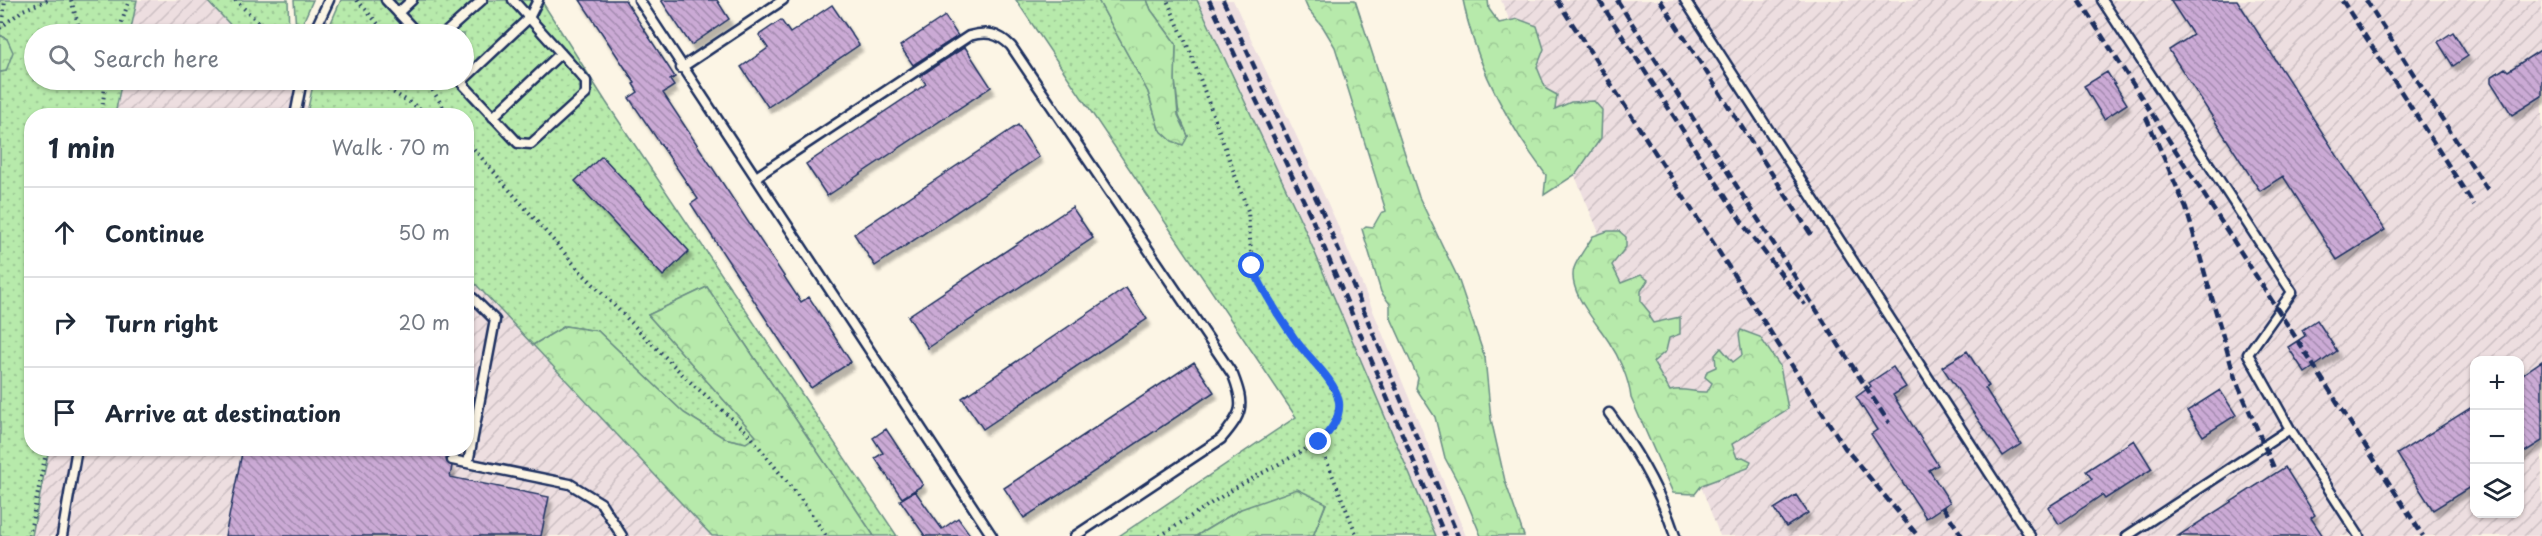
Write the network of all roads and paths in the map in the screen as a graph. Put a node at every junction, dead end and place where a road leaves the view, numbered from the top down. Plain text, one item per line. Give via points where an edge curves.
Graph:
1 (5, 0) edge
2 (48, 0) edge
3 (71, 0) edge
4 (129, 0) edge
5 (235, 0) edge
6 (329, 0) edge
7 (357, 0) edge
8 (386, 0) edge
9 (412, 0) edge
10 (482, 0) edge
11 (513, 0) edge
12 (538, 0) edge
13 (639, 0) edge
14 (783, 0) edge
15 (1167, 0) edge
16 (1685, 0) edge
17 (2102, 0) edge
18 (398, 13) junction
19 (529, 18) junction
20 (3, 23) junction
21 (78, 24) edge
22 (121, 24) edge
23 (260, 24) edge
24 (318, 24) edge
25 (378, 24) edge
26 (408, 24) edge
27 (455, 24) edge
28 (0, 28) edge
29 (561, 53) junction
30 (474, 68) edge
31 (681, 68) junction
32 (105, 90) edge
33 (300, 90) edge
34 (390, 90) edge
35 (432, 90) edge
36 (468, 90) edge
37 (102, 108) edge
38 (297, 108) edge
39 (419, 108) edge
40 (444, 108) edge
41 (494, 117) junction
42 (474, 150) edge
43 (756, 177) junction
44 (474, 299) edge
45 (1609, 413) dead end
46 (2290, 429) junction
47 (474, 431) edge
48 (1319, 442) junction
49 (45, 456) edge
50 (76, 456) edge
51 (469, 456) edge
52 (452, 460) dead end
53 (468, 463) junction
54 (29, 536) edge
55 (62, 536) edge
56 (622, 536) edge
57 (826, 536) edge
58 (993, 536) edge
59 (1075, 536) edge
60 (1160, 536) edge
61 (1357, 536) edge
62 (1675, 536) edge
63 (2030, 536) edge
64 (2127, 536) edge
65 (2359, 536) edge

1 - 20 path
2 - 20 path
3 - 21 path
4 - 22 path
5 - 23 path
6 - 24 lane
7 - 25 path
8 - 18 lane
9 - 18 lane
10 - 27 lane
11 - 19 lane
12 - 19 lane
13 - 31 lane
14 - 31 lane
15 - 48 path via 1191,54 1248,211 1252,266 1262,290 1295,340 1326,376 1339,402 1334,428
16 - 63 lane
17 - 46 lane via 2292,292 2248,354
18 - 26 lane
19 - 29 lane
19 - 30 lane
20 - 28 path
29 - 41 lane
29 - 41 lane via 586,81 586,94 531,144 518,143
31 - 43 lane
32 - 37 path
33 - 38 lane
34 - 39 path
35 - 40 path
36 - 41 lane
42 - 57 path via 580,271 688,380 747,432
43 - 58 lane
43 - 59 lane via 969,36 984,32 1002,37 1011,46 1233,375 1242,399 1236,422 1221,439
44 - 47 lane via 495,320
45 - 62 lane via 1641,457 1667,509
46 - 64 lane
46 - 65 lane
48 - 60 path via 1235,488
48 - 61 path
49 - 54 path
50 - 55 lane
51 - 53 lane
52 - 53 lane
53 - 56 lane via 570,484 601,503

